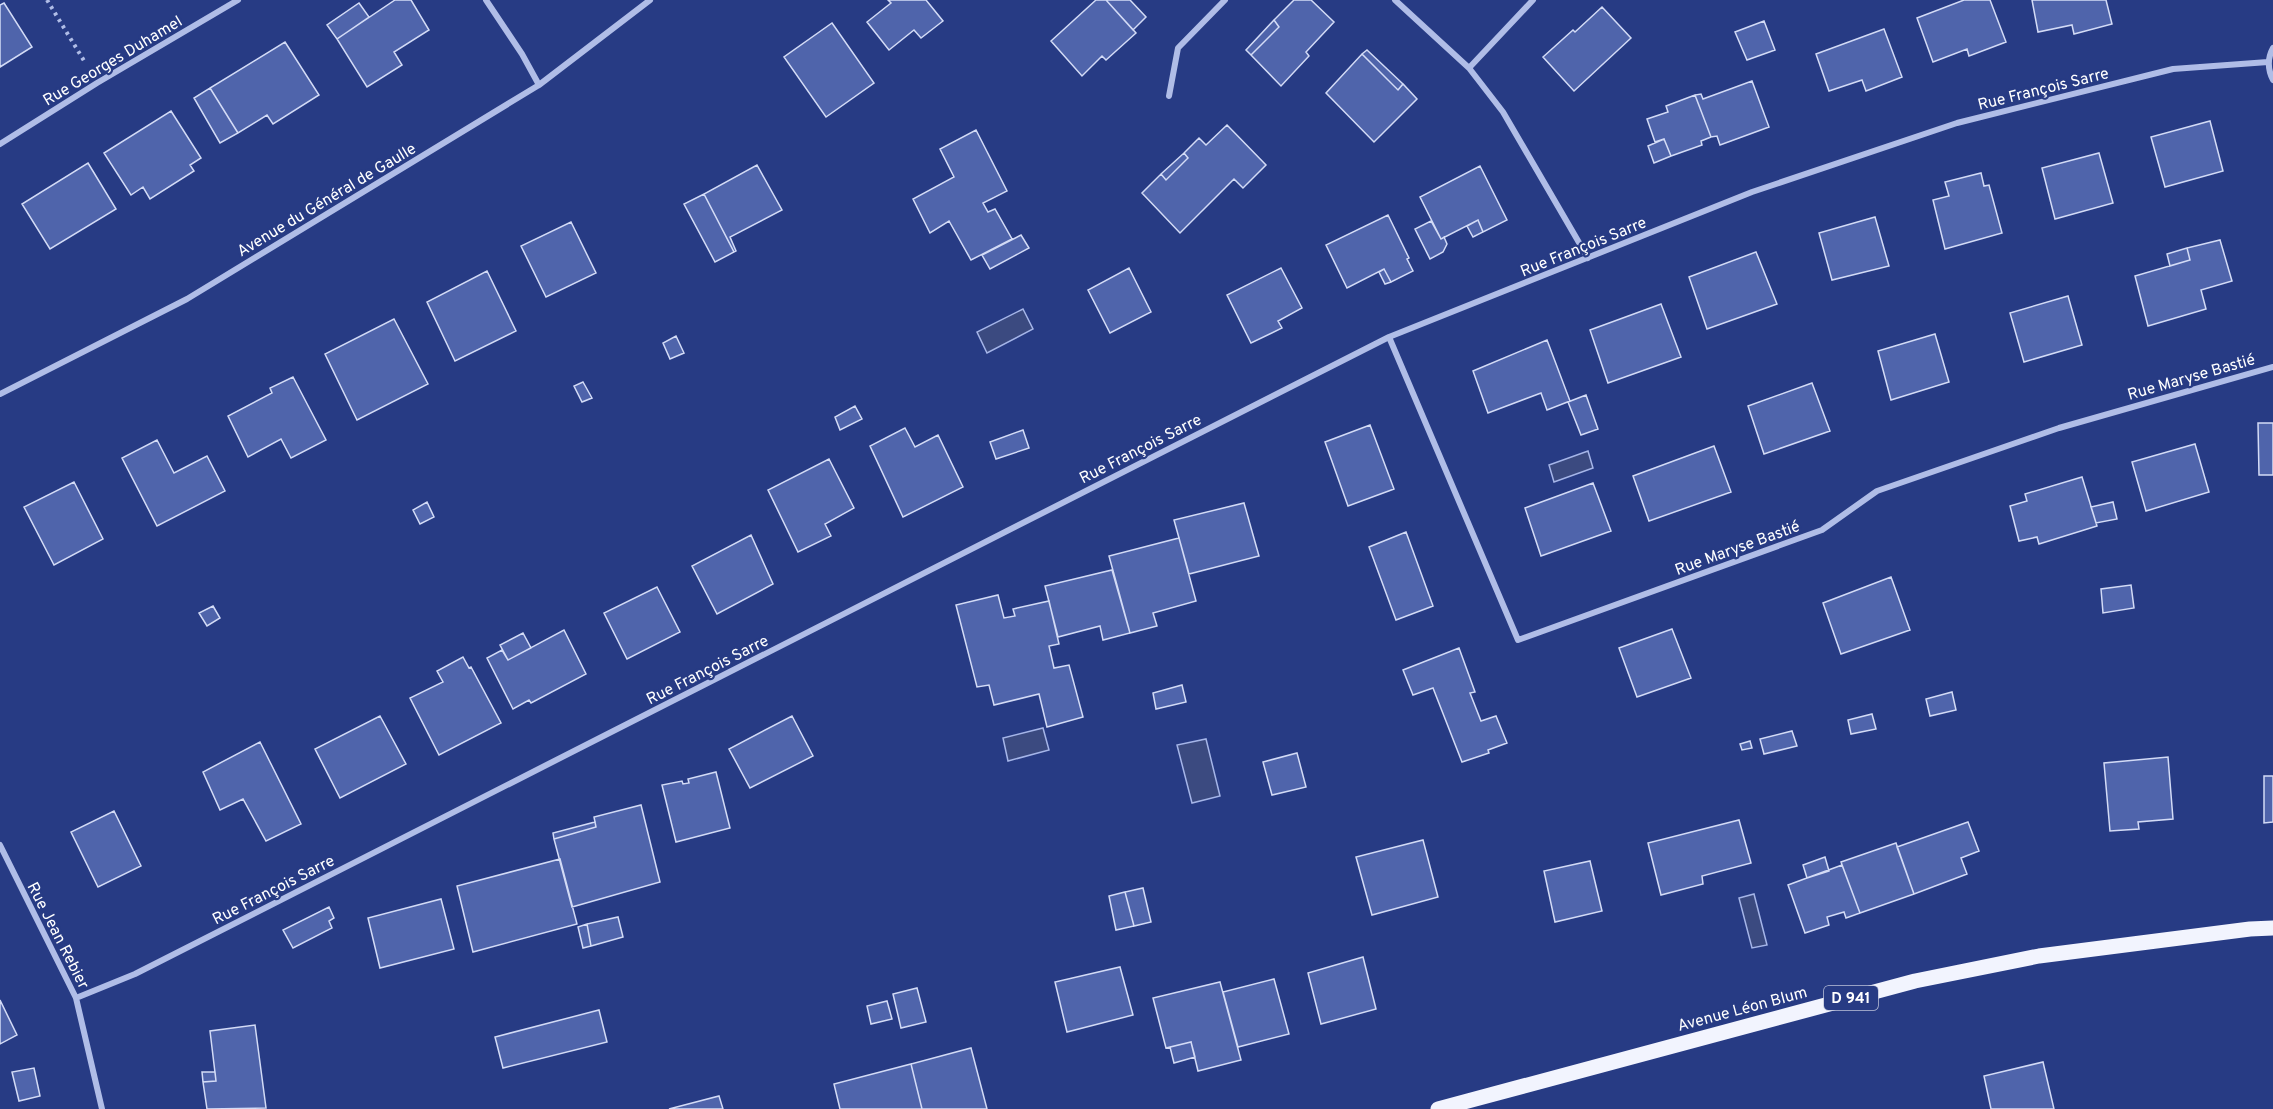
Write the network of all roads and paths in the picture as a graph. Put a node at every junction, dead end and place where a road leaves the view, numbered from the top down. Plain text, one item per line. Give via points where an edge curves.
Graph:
1 (47, 0) edge
2 (238, 0) edge
3 (486, 0) edge
4 (651, 0) edge
5 (1225, 0) edge
6 (1395, 0) edge
7 (1533, 0) edge
8 (2273, 48) edge
9 (2268, 62) junction
10 (1469, 68) junction
11 (2273, 80) edge
12 (97, 83) junction
13 (539, 85) junction
14 (1169, 96) dead end
15 (0, 144) edge
16 (1588, 258) junction
17 (1389, 337) junction
18 (2273, 367) edge
19 (0, 394) edge
20 (0, 845) edge
21 (2273, 928) edge
22 (76, 998) junction
23 (102, 1109) edge
24 (1438, 1109) edge

1 - 12 path
2 - 12 street, Rue Georges Duhamel
3 - 13 street
4 - 13 street, Avenue du Général de Gaulle
5 - 14 street via 1178,48
6 - 10 street
7 - 10 street
8 - 9 street
9 - 11 street
9 - 16 street, Rue François Sarre via 2173,69 1957,123 1752,192
10 - 16 street via 1503,112
12 - 15 street, Rue Georges Duhamel
13 - 19 street, Avenue du Général de Gaulle via 187,299
16 - 17 street, Rue François Sarre
17 - 18 street, Rue Maryse Bastié via 1518,640 1822,530 1877,491 2059,428
17 - 22 street, Rue François Sarre via 135,974
20 - 22 street, Rue Jean Rebier
21 - 24 main road, Avenue Léon Blum / D 941 via 2039,956 1915,981
22 - 23 street, Rue Jean Rebier

